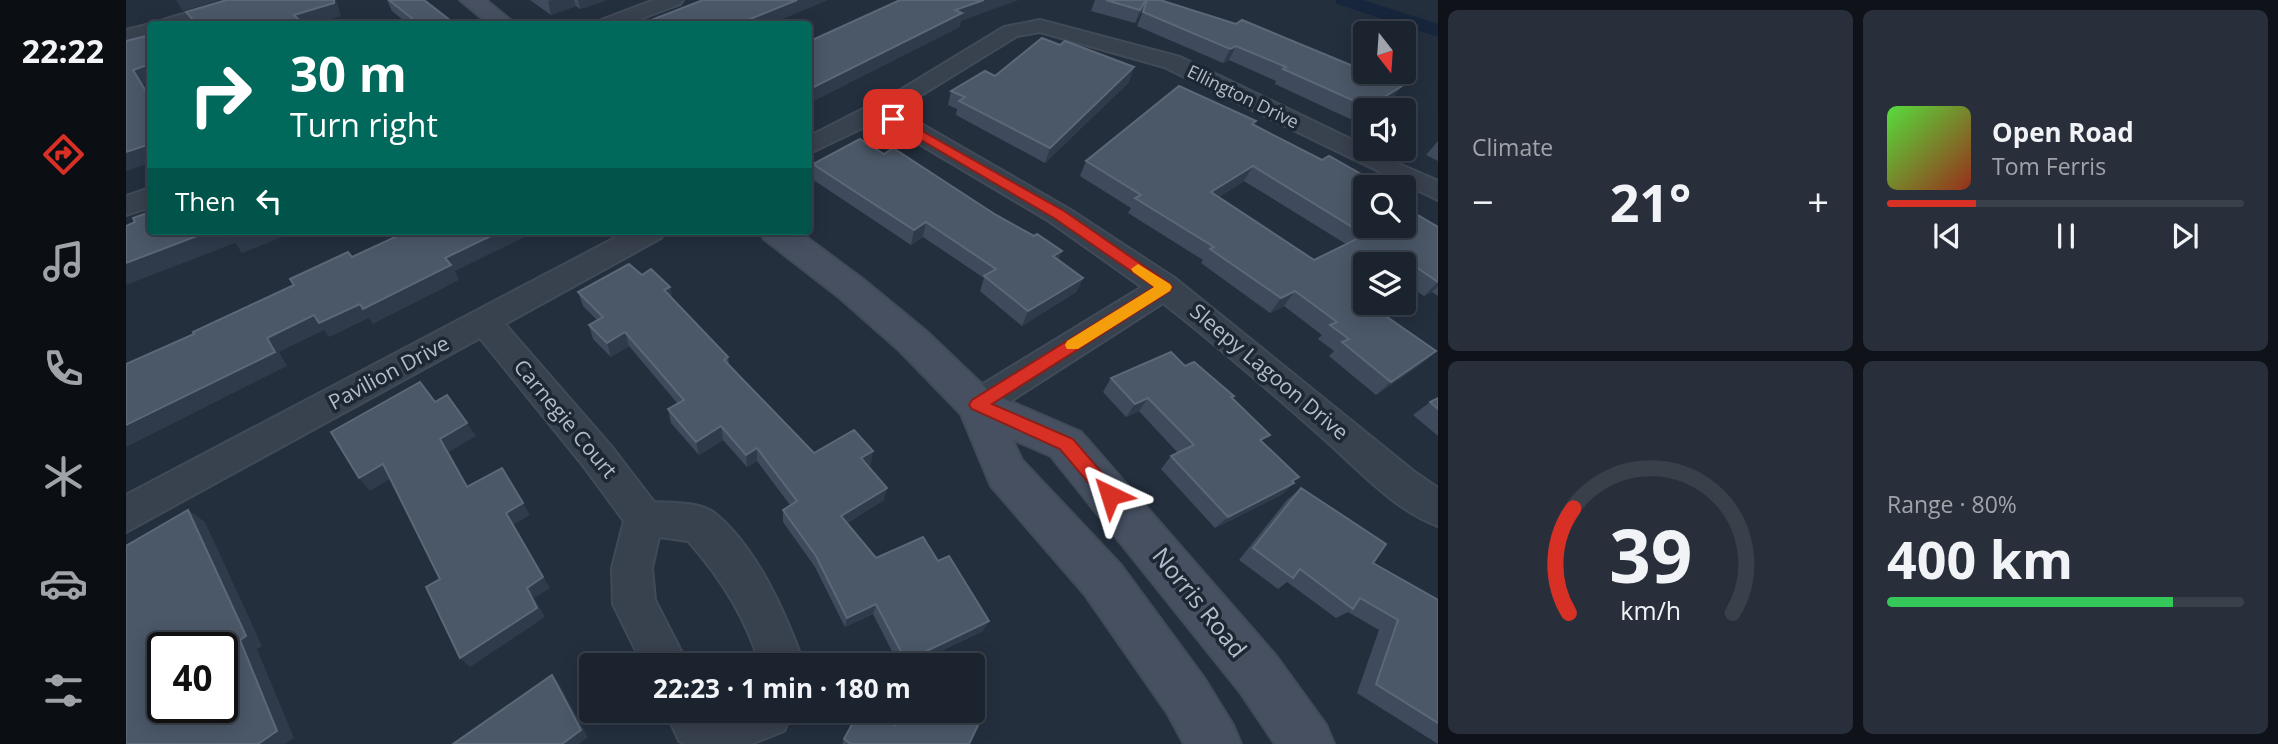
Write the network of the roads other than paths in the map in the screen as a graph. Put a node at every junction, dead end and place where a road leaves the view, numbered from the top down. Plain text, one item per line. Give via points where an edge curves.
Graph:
1 (252, 0) edge
2 (471, 0) edge
3 (673, 0) edge
4 (180, 21) edge
5 (499, 21) edge
6 (616, 21) edge
7 (147, 31) edge
8 (126, 37) edge
9 (880, 110) junction
10 (812, 145) edge
11 (1438, 192) edge
12 (147, 198) edge
13 (126, 206) edge
14 (644, 235) edge
15 (781, 235) edge
16 (1165, 287) junction
17 (484, 321) junction
18 (977, 405) junction
19 (1438, 509) edge
20 (126, 515) edge
21 (644, 518) junction
22 (661, 653) edge
23 (779, 653) edge
24 (694, 723) edge
25 (746, 723) edge
26 (1214, 744) edge
27 (1307, 744) edge

1 - 4 street
2 - 5 street
3 - 6 street
7 - 8 street
9 - 10 street
9 - 11 street, Ellington Drive via 1012,31 1040,26 1172,62
9 - 16 street, Sleepy Lagoon Drive via 1059,215
12 - 13 street
14 - 17 street, Pavilion Drive
15 - 18 street, Norris Road via 903,332
16 - 18 street
16 - 19 street, Sleepy Lagoon Drive
17 - 20 street, Pavilion Drive
17 - 21 street, Carnegie Court
18 - 26 street, Norris Road via 1006,473 1103,580 1186,696
18 - 27 street, Norris Road via 1066,444 1258,674
21 - 22 street via 632,568 634,604
21 - 23 street via 698,524 728,555 772,628
24 - 25 street via 729,729

